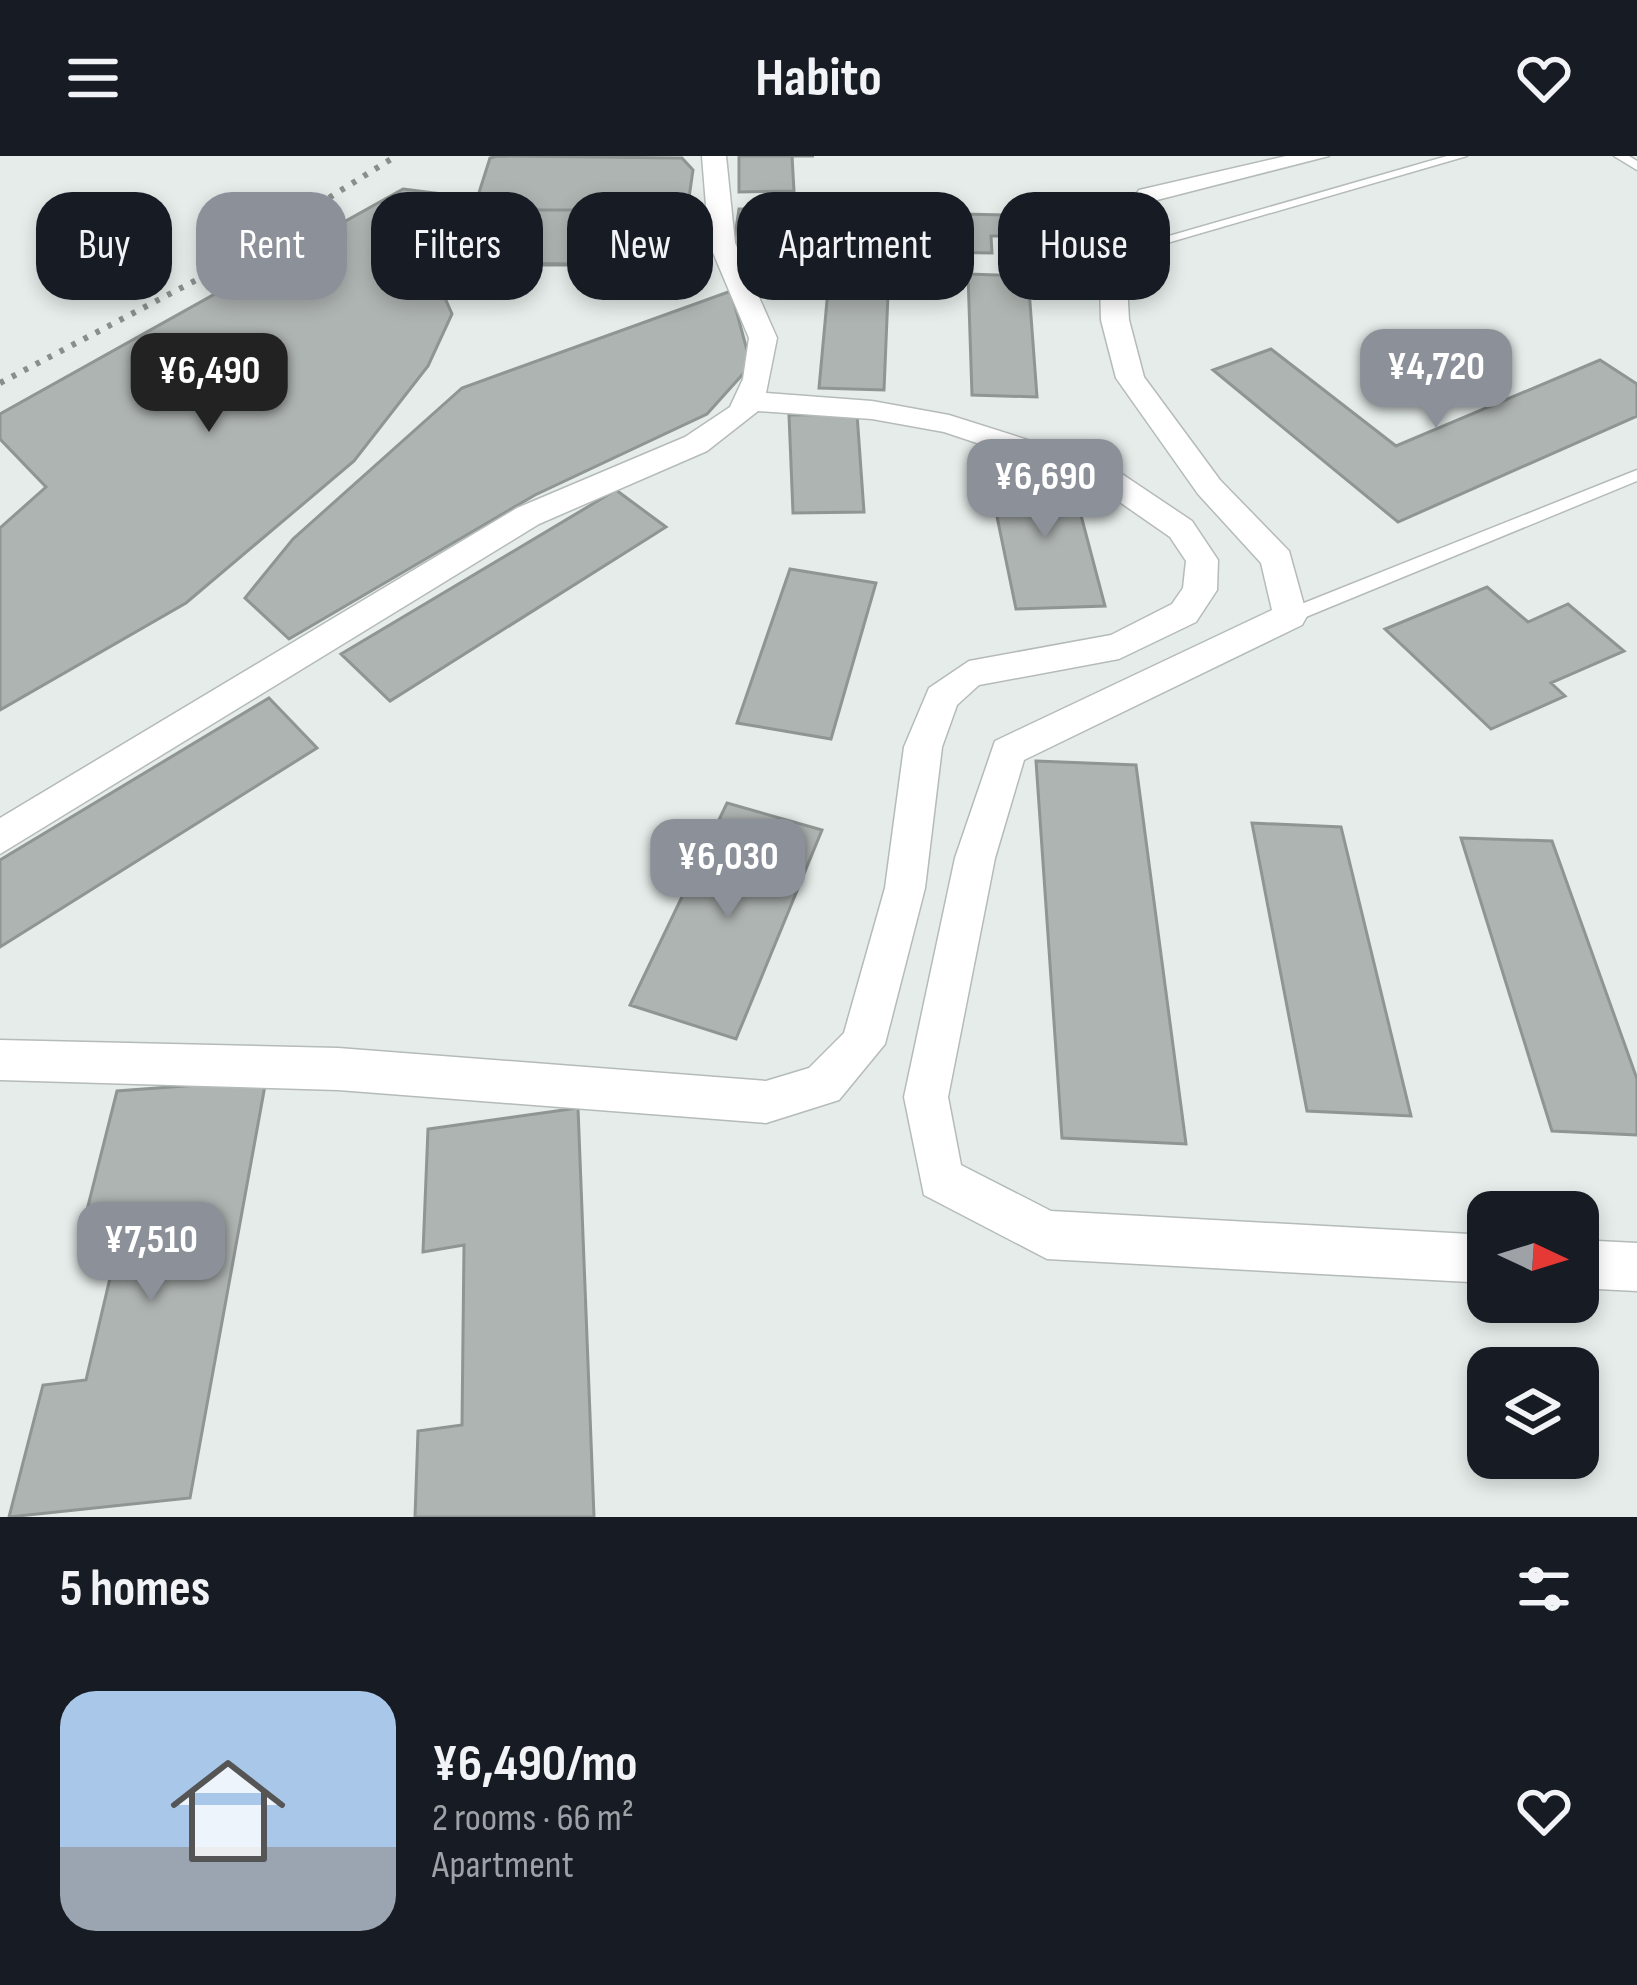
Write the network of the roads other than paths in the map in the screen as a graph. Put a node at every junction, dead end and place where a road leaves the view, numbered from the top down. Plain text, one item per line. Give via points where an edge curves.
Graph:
1 (714, 156) edge
2 (1317, 156) edge
3 (1461, 156) edge
4 (1620, 156) edge
5 (1637, 166) edge
6 (1170, 238) edge
7 (748, 401) junction
8 (1637, 475) edge
9 (1290, 616) junction
10 (0, 838) edge
11 (0, 1060) edge
12 (1467, 1258) edge
13 (1599, 1265) edge
14 (1637, 1267) edge

1 - 7 street via 722,243 763,338
2 - 9 street via 1148,195 1112,246 1115,320 1130,378 1209,487 1276,559
3 - 6 lane
4 - 5 lane
7 - 10 street via 696,443 527,516
7 - 11 street via 949,424 1099,473 1181,530 1202,560 1200,590 1184,613 1119,646 969,674 942,698 923,747 905,888 863,1044 823,1085 766,1102 338,1069
8 - 9 lane
9 - 12 street via 1008,751 975,858 926,1096 940,1179 1047,1235
13 - 14 street

